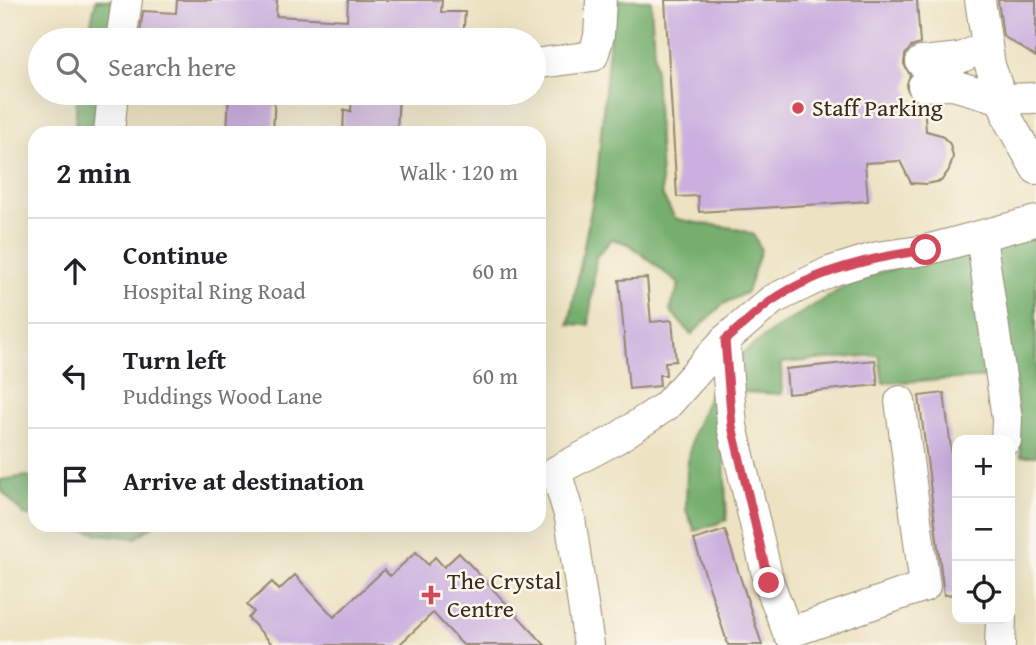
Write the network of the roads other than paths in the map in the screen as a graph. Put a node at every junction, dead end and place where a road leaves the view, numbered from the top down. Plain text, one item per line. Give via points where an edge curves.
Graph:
1 (127, 0) edge
2 (601, 0) edge
3 (979, 0) edge
4 (123, 28) edge
5 (987, 46) junction
6 (546, 62) edge
7 (1036, 98) edge
8 (1002, 99) junction
9 (112, 105) edge
10 (110, 126) edge
11 (1036, 169) edge
12 (1036, 221) edge
13 (981, 236) junction
14 (725, 340) junction
15 (900, 401) dead end
16 (1006, 435) edge
17 (547, 470) edge
18 (1001, 624) edge
19 (589, 645) edge
20 (1000, 645) edge

1 - 4 street
2 - 6 street via 593,56
3 - 5 street
5 - 8 street
5 - 8 street via 922,74
7 - 8 street
8 - 11 street
9 - 10 street
12 - 13 street
13 - 14 street via 877,257 829,272 772,300
13 - 16 street
14 - 15 street via 732,426 769,583 788,633 925,586
14 - 17 street via 666,406 616,439
17 - 19 street via 570,518
18 - 20 street

